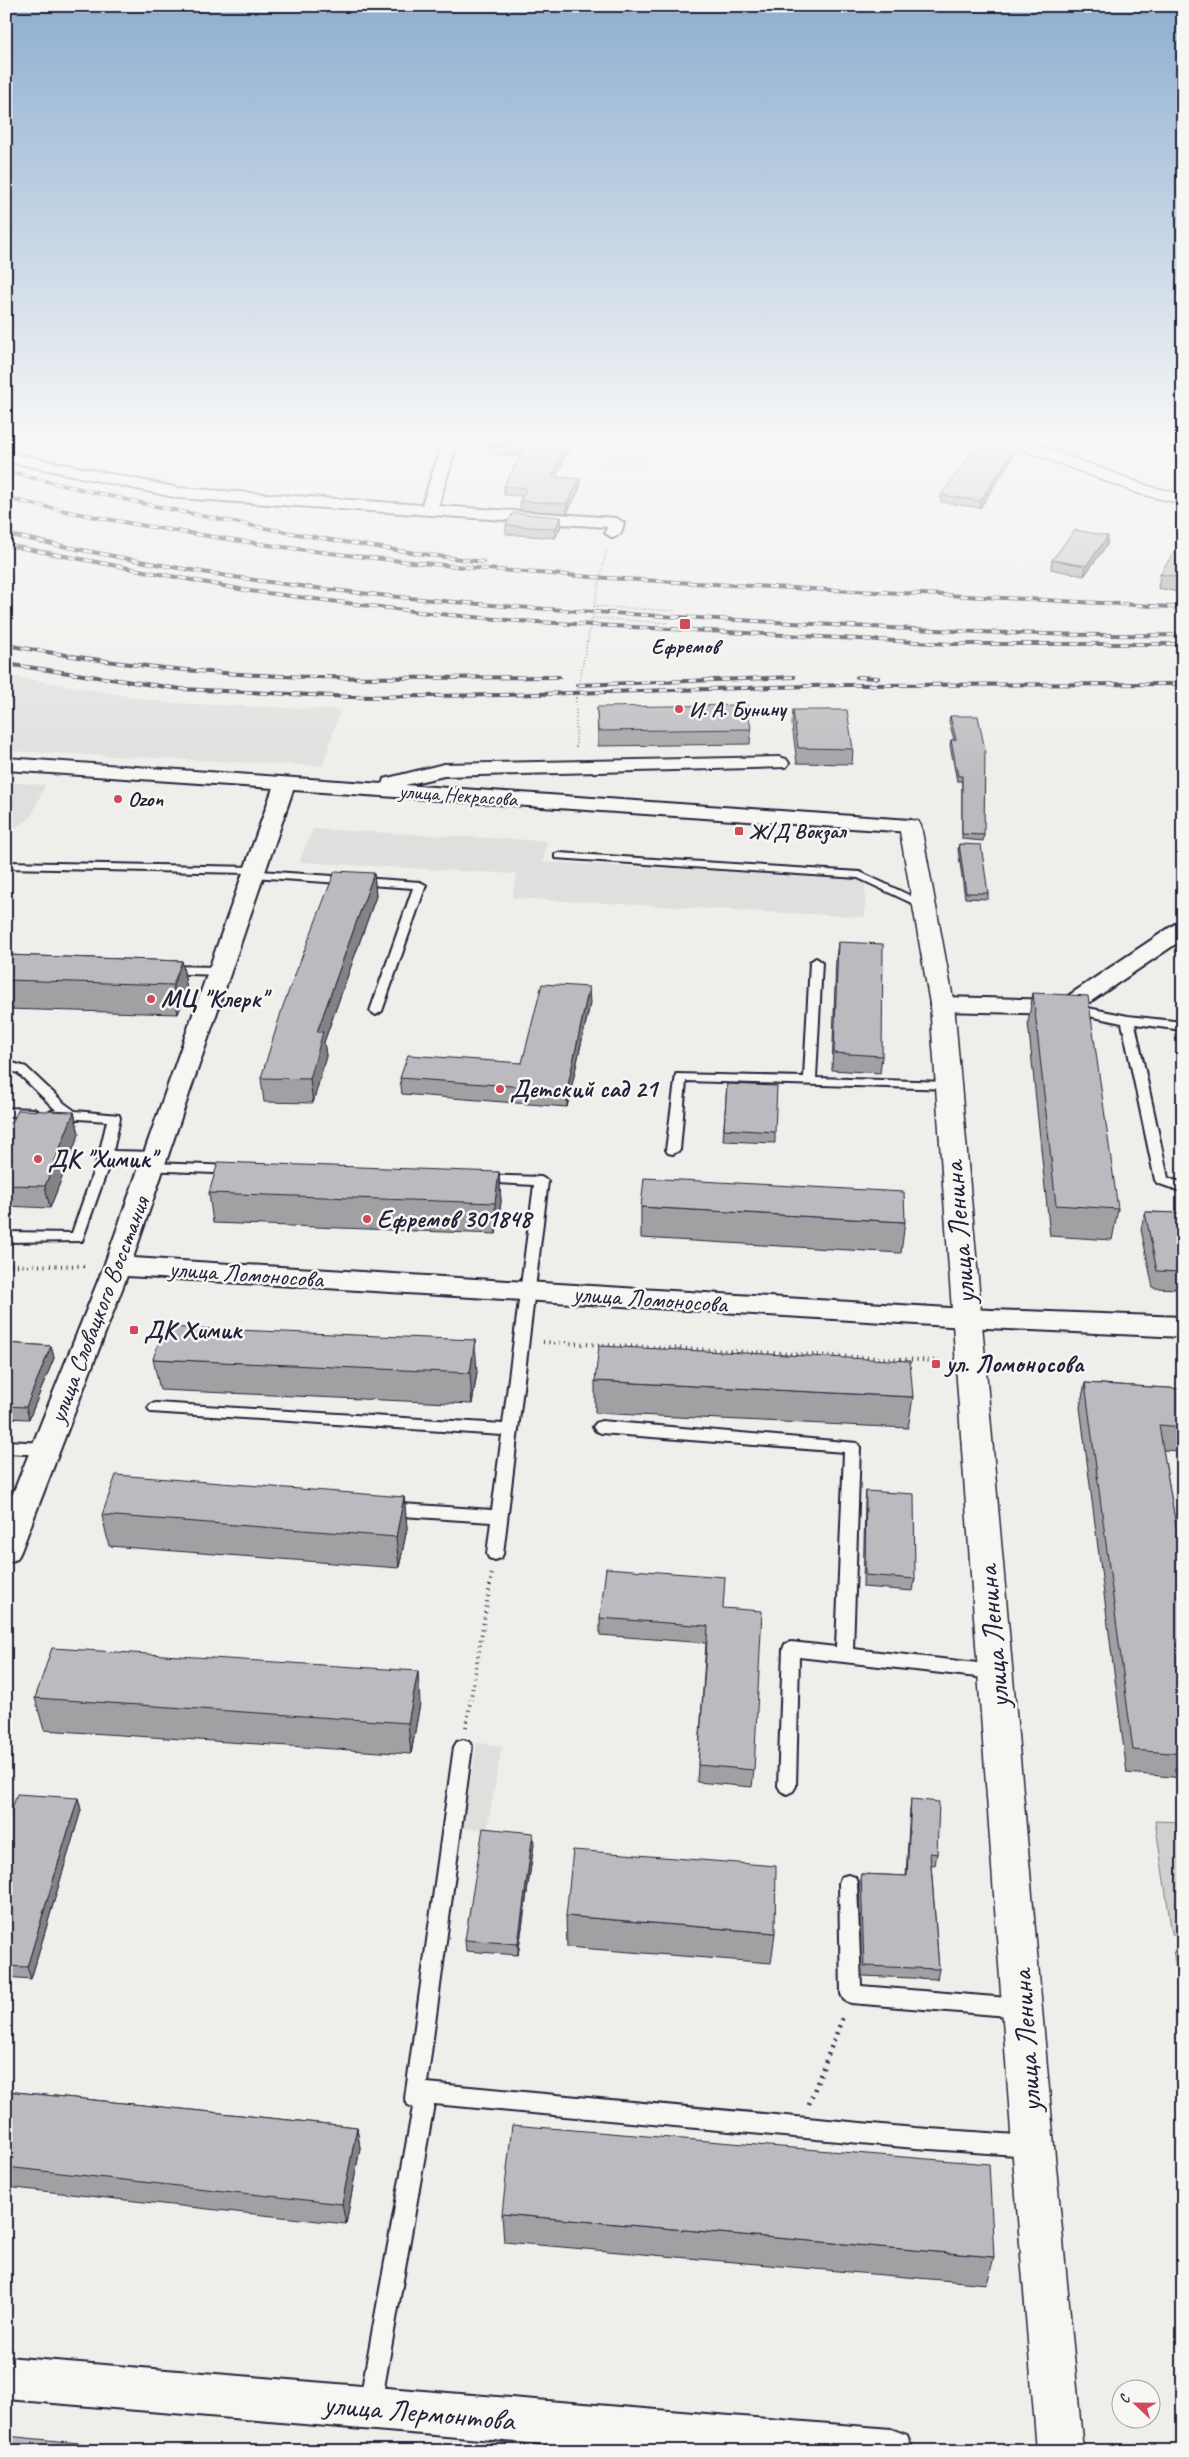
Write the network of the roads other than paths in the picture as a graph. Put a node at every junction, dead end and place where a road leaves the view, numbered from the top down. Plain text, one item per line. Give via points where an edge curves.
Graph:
1 (779, 763) dead end
2 (6, 764) edge
3 (285, 783) junction
4 (374, 789) junction
5 (910, 826) joint
6 (558, 856) dead end
7 (6, 865) edge
8 (254, 872) junction
9 (924, 905) junction
10 (1183, 929) edge
11 (816, 962) dead end
12 (152, 970) edge
13 (220, 971) junction
14 (942, 1004) junction
15 (1067, 1007) junction
16 (376, 1011) dead end
17 (1128, 1020) junction
18 (1183, 1026) edge
19 (6, 1064) edge
20 (810, 1081) junction
21 (948, 1086) junction
22 (6, 1112) edge
23 (73, 1115) junction
24 (673, 1150) dead end
25 (106, 1155) junction
26 (154, 1161) junction
27 (252, 1170) edge
28 (471, 1179) edge
29 (1183, 1188) edge
30 (6, 1237) edge
31 (118, 1266) junction
32 (528, 1291) junction
33 (966, 1318) junction
34 (1183, 1327) edge
35 (156, 1408) dead end
36 (601, 1427) dead end
37 (510, 1430) junction
38 (6, 1447) edge
39 (46, 1450) junction
40 (372, 1508) edge
41 (499, 1517) junction
42 (6, 1551) edge
43 (494, 1554) road end
44 (844, 1655) junction
45 (996, 1672) junction
46 (463, 1747) road end
47 (787, 1786) dead end
48 (848, 1883) dead end
49 (1024, 2008) junction
50 (426, 2093) junction
51 (1033, 2146) junction
52 (6, 2378) edge
53 (370, 2408) junction
54 (608, 2439) edge
55 (891, 2451) edge
56 (1060, 2451) edge

1 - 4 street via 444,770
2 - 3 street, улица Некрасова
3 - 4 street, улица Некрасова
3 - 8 street, улица Словацкого Восстания
4 - 5 street, улица Некрасова
5 - 9 main road, улица Ленина
6 - 9 lane via 860,875
7 - 8 lane
8 - 13 street, улица Словацкого Восстания
8 - 16 lane via 420,885
9 - 14 main road, улица Ленина
10 - 15 street
11 - 20 lane
12 - 13 lane
13 - 26 street, улица Словацкого Восстания
14 - 15 street
14 - 21 main road, улица Ленина
15 - 17 lane
17 - 18 lane
17 - 29 lane via 1162,1180
19 - 23 lane via 22,1070 59,1106
20 - 21 lane
20 - 24 lane via 680,1076
21 - 33 main road, улица Ленина
22 - 23 lane
23 - 25 lane via 114,1118
25 - 26 lane
25 - 30 lane via 77,1238
26 - 27 lane
26 - 31 street, улица Словацкого Восстания
28 - 32 lane via 541,1181
31 - 32 street, улица Ломоносова
31 - 39 street, улица Словацкого Восстания
32 - 33 street, улица Ломоносова
32 - 37 lane
33 - 34 street, улица Ломоносова
33 - 45 main road, улица Ленина
35 - 37 lane
36 - 44 lane via 852,1447
37 - 41 lane
38 - 39 lane
39 - 42 street, улица Словацкого Восстания
40 - 41 lane
41 - 43 lane
44 - 45 lane
44 - 47 lane via 791,1649
45 - 49 main road, улица Ленина
46 - 50 lane via 415,2098
48 - 49 lane via 851,1994
49 - 51 main road, улица Ленина
50 - 51 lane
50 - 53 lane
51 - 56 main road, улица Ленина
52 - 53 street, улица Лермонтова
53 - 54 street, улица Лермонтова
54 - 55 street, улица Лермонтова

